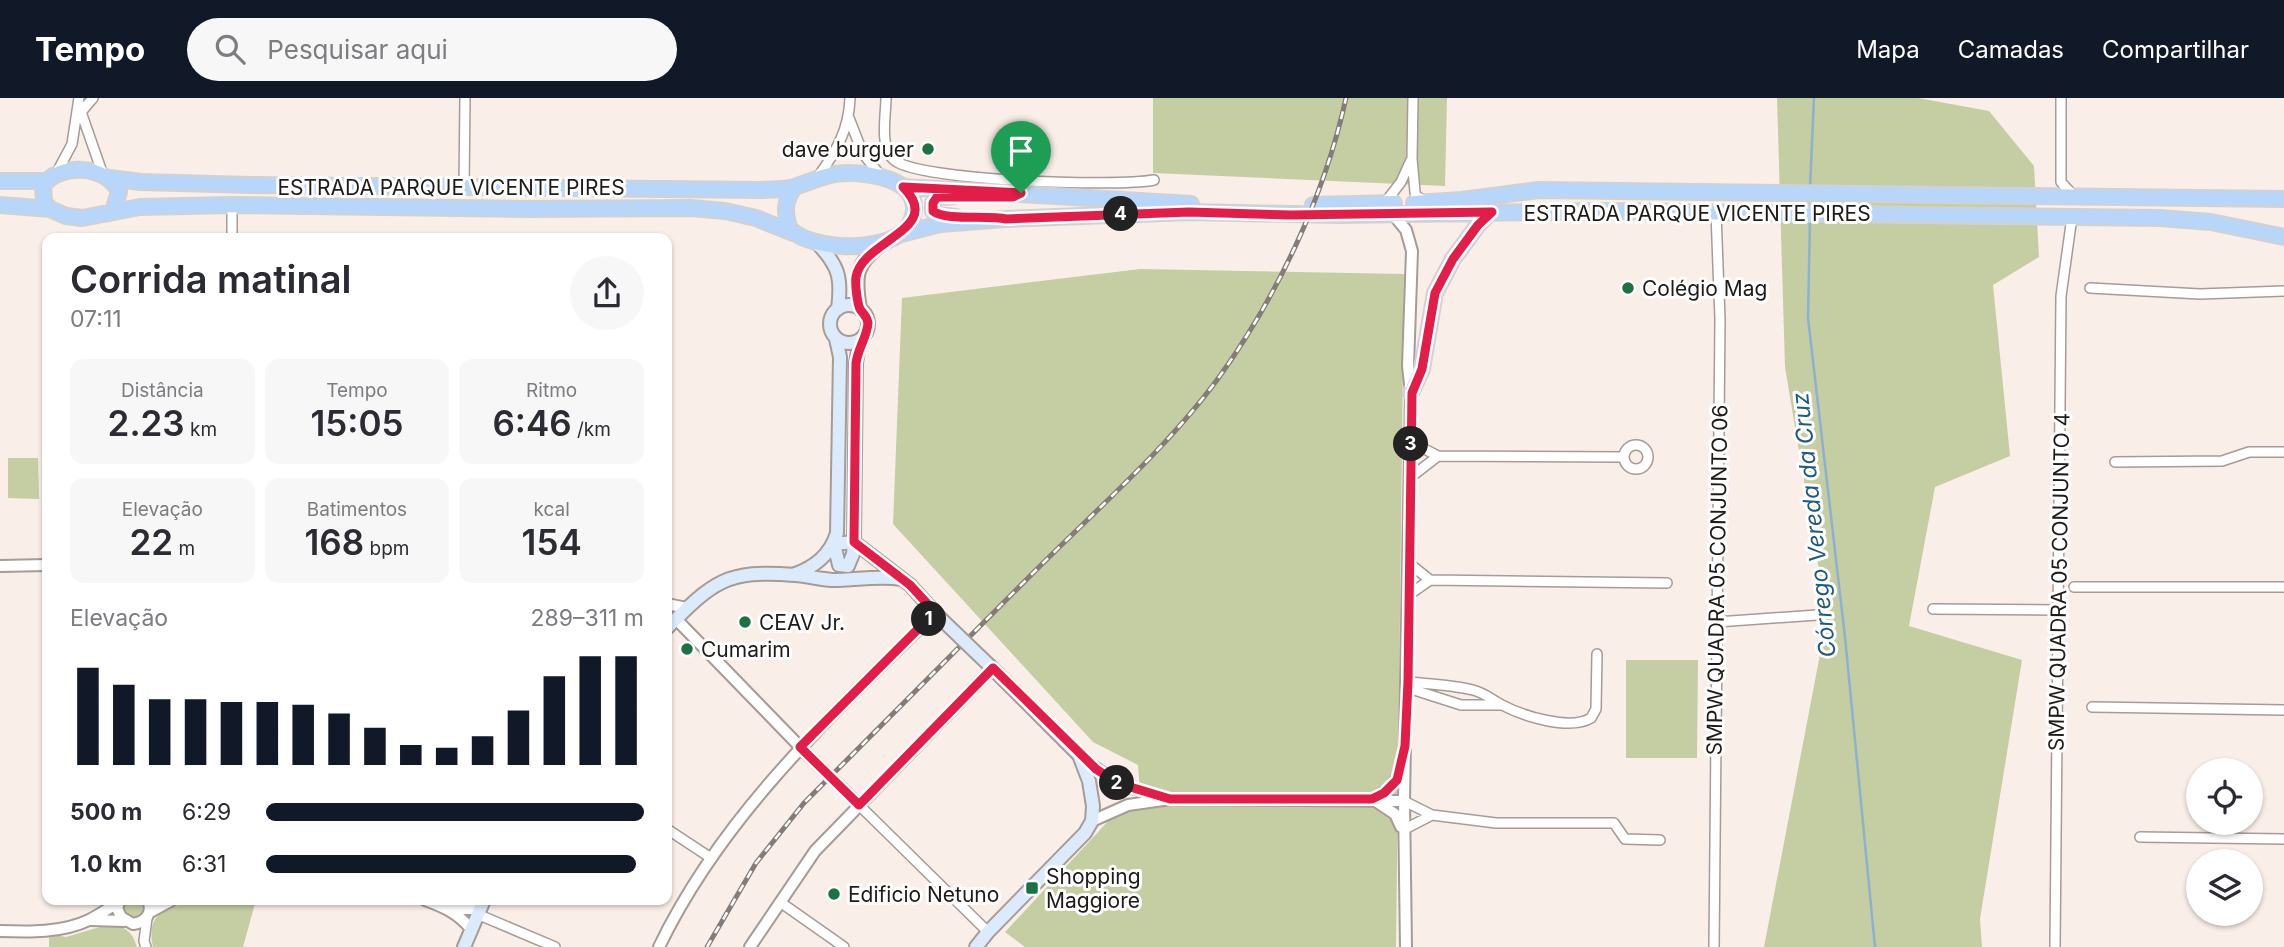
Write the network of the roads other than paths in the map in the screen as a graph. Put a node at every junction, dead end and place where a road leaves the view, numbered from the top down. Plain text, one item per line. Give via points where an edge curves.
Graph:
1 (93, 98) edge
2 (465, 98) edge
3 (850, 98) edge
4 (886, 98) edge
5 (1413, 98) edge
6 (2061, 98) edge
7 (79, 105) edge
8 (849, 118) junction
9 (1412, 159) junction
10 (106, 176) junction
11 (51, 177) junction
12 (817, 178) junction
13 (883, 178) junction
14 (1154, 180) dead end
15 (0, 181) edge
16 (464, 187) junction
17 (794, 187) junction
18 (903, 187) junction
19 (1021, 193) junction
20 (2076, 197) junction
21 (2284, 199) edge
22 (1430, 203) junction
23 (0, 205) edge
24 (232, 205) junction
25 (1388, 208) junction
26 (50, 209) junction
27 (113, 211) junction
28 (1492, 212) junction
29 (1716, 213) junction
30 (2072, 217) junction
31 (1006, 219) junction
32 (232, 233) edge
33 (793, 233) junction
34 (901, 233) junction
35 (2284, 237) edge
36 (887, 241) junction
37 (817, 243) junction
38 (2090, 288) dead end
39 (2284, 291) edge
40 (838, 309) junction
41 (860, 309) junction
42 (863, 338) junction
43 (836, 339) junction
44 (1412, 393) junction
45 (1411, 442) junction
46 (2284, 452) edge
47 (1438, 456) junction
48 (1624, 457) junction
49 (2115, 462) dead end
50 (1411, 477) junction
51 (854, 542) junction
52 (834, 544) junction
53 (1410, 564) junction
54 (42, 565) edge
55 (0, 566) edge
56 (793, 575) junction
57 (902, 579) junction
58 (1430, 580) junction
59 (1667, 583) dead end
60 (2074, 587) dead end
61 (2284, 587) edge
62 (1409, 594) junction
63 (672, 605) edge
64 (687, 608) junction
65 (1933, 609) dead end
66 (2058, 610) junction
67 (937, 614) junction
68 (1817, 615) dead end
69 (672, 621) edge
70 (1717, 622) junction
71 (672, 625) edge
72 (1597, 654) dead end
73 (991, 667) junction
74 (1408, 685) junction
75 (1500, 705) junction
76 (2092, 707) dead end
77 (2284, 710) edge
78 (1405, 746) junction
79 (800, 747) junction
80 (1079, 755) junction
81 (1170, 799) junction
82 (1372, 799) junction
83 (1404, 801) junction
84 (859, 805) junction
85 (1432, 815) junction
86 (1092, 821) junction
87 (1405, 829) junction
88 (672, 832) edge
89 (2140, 837) dead end
90 (2284, 839) edge
91 (1660, 840) dead end
92 (711, 858) junction
93 (1405, 869) junction
94 (780, 902) junction
95 (112, 905) edge
96 (119, 905) edge
97 (148, 905) edge
98 (164, 905) edge
99 (439, 905) edge
100 (448, 908) junction
101 (480, 908) edge
102 (149, 915) junction
103 (88, 920) junction
104 (126, 922) junction
105 (471, 929) junction
106 (0, 932) edge
107 (988, 932) junction
108 (145, 944) edge
109 (1408, 946) edge
110 (464, 947) edge
111 (555, 947) edge
112 (659, 947) edge
113 (751, 947) edge
114 (844, 947) edge
115 (976, 947) edge
116 (1714, 947) edge
117 (2055, 947) edge

1 - 7 street
2 - 16 street
3 - 8 street
4 - 14 street via 886,148 894,161 909,167 1090,184
5 - 9 street
6 - 20 street via 2062,181
7 - 10 street
7 - 11 street via 72,144
8 - 12 street
8 - 13 street via 863,154
9 - 22 street via 1415,192
9 - 25 street
10 - 11 main road via 74,171
10 - 16 main road, ESTRADA PARQUE VICENTE PIRES via 180,184
10 - 27 main road via 119,192
11 - 15 main road
11 - 26 main road via 42,194
12 - 13 main road via 843,173
12 - 17 main road
13 - 18 main road
16 - 17 main road, ESTRADA PARQUE VICENTE PIRES
17 - 33 main road via 785,207
18 - 19 main road, ESTRADA PARQUE VICENTE PIRES
18 - 34 main road via 912,195 914,213
19 - 25 main road, ESTRADA PARQUE VICENTE PIRES via 1186,204
19 - 31 main road via 1013,197 946,195 933,203 938,215
20 - 21 main road, ESTRADA PARQUE VICENTE PIRES
20 - 22 main road, ESTRADA PARQUE VICENTE PIRES via 1539,190
22 - 25 main road, ESTRADA PARQUE VICENTE PIRES
23 - 26 main road
24 - 27 main road, ESTRADA PARQUE VICENTE PIRES
24 - 32 street
24 - 33 main road, ESTRADA PARQUE VICENTE PIRES via 691,208 756,218
25 - 28 main road, ESTRADA PARQUE VICENTE PIRES
25 - 31 main road, ESTRADA PARQUE VICENTE PIRES via 1291,215 1189,212
25 - 44 street via 1406,230 1412,251 1408,366
26 - 27 main road via 82,218
28 - 29 main road, ESTRADA PARQUE VICENTE PIRES
28 - 44 main road via 1453,259 1435,293 1422,369
29 - 30 main road, ESTRADA PARQUE VICENTE PIRES
29 - 70 street, SMPW QUADRA 05 CONJUNTO 06 via 1720,319
30 - 35 main road, ESTRADA PARQUE VICENTE PIRES via 2211,222
30 - 66 street, SMPW QUADRA 05 CONJUNTO 4 via 2061,296
31 - 34 main road, ESTRADA PARQUE VICENTE PIRES via 940,224
33 - 37 main road
34 - 36 main road
36 - 37 main road via 852,246
36 - 41 main road via 870,253 858,272
37 - 40 main road via 838,272
38 - 39 street via 2200,294
40 - 41 main road via 849,305
40 - 43 main road via 830,324
41 - 42 main road via 868,323
42 - 43 main road via 855,343
42 - 51 main road via 856,363
43 - 52 main road via 840,357
44 - 45 street
45 - 47 street
45 - 50 street
46 - 49 street via 2249,452 2222,461
47 - 48 street
47 - 50 street
48 - 48 street via 1629,447 1636,445 1650,457 1636,469 1626,464
50 - 53 street
51 - 52 main road
51 - 52 main road via 846,567 839,565
51 - 57 main road
52 - 56 main road via 809,569
53 - 58 street
53 - 62 street
54 - 55 street
56 - 57 main road via 828,580
56 - 64 main road via 726,579
57 - 67 main road
58 - 59 street
58 - 62 street
60 - 61 street
62 - 74 street
63 - 64 street
64 - 69 main road
65 - 66 street
66 - 117 street, SMPW QUADRA 05 CONJUNTO 4
67 - 73 main road, bridge
67 - 79 street
68 - 70 street
70 - 116 street, SMPW QUADRA 05 CONJUNTO 06
71 - 79 street
72 - 75 street via 1595,709 1588,721 1548,721
73 - 80 main road
73 - 84 street
74 - 75 street via 1461,705
74 - 75 street via 1469,689
74 - 78 street
76 - 77 street
78 - 82 street via 1397,780
78 - 83 street
79 - 84 street, bridge
79 - 92 street via 751,802
80 - 81 street via 1117,783
80 - 86 main road via 1090,788
81 - 82 street
81 - 86 street via 1128,805
82 - 83 street
82 - 93 street via 1398,818
83 - 85 street
83 - 87 street
84 - 94 street via 815,851
84 - 107 street
85 - 87 street
85 - 91 street via 1496,823 1614,823 1625,839
86 - 107 main road via 1085,834
87 - 93 street
88 - 92 street
89 - 90 street
92 - 112 street
93 - 109 street
94 - 113 street
94 - 114 street
95 - 103 street
96 - 104 street via 118,913
97 - 102 street
98 - 102 street
99 - 100 street
100 - 101 street
100 - 105 street
101 - 105 main road
101 - 111 street
102 - 104 street via 138,923
102 - 108 street
103 - 104 street
103 - 106 street via 52,929
104 - 108 street
105 - 110 main road
107 - 115 main road

